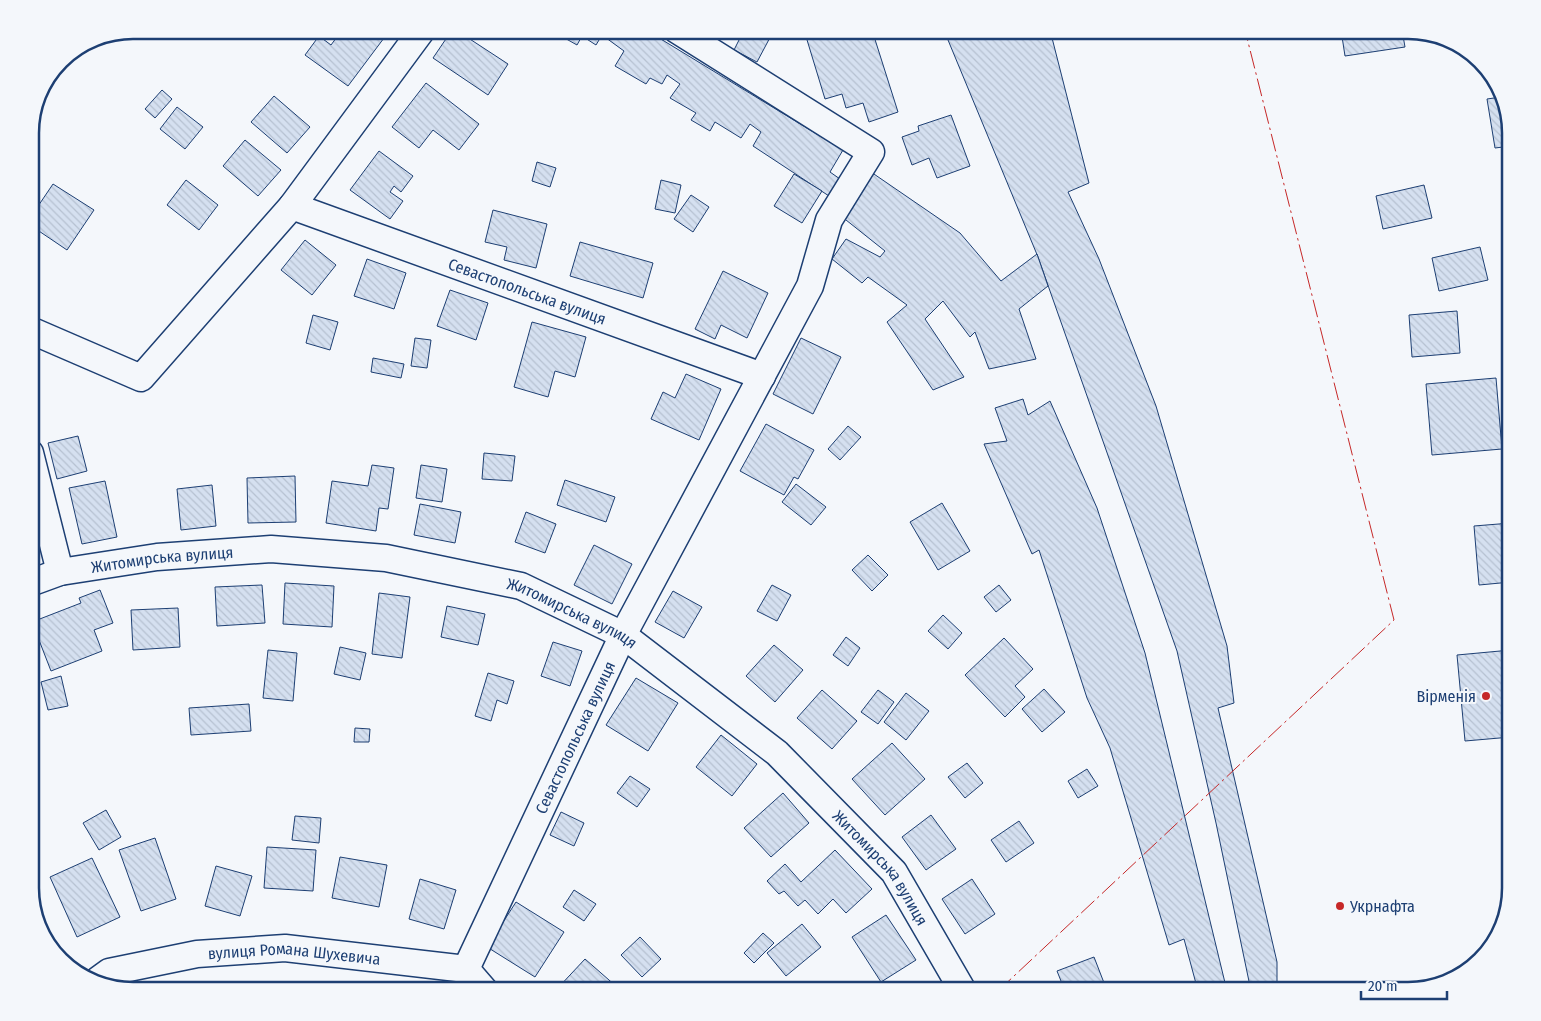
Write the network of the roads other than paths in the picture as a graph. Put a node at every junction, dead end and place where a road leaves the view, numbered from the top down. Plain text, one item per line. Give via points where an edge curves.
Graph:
1 (415, 39) edge
2 (691, 39) edge
3 (292, 206) junction
4 (39, 334) edge
5 (762, 376) junction
6 (39, 489) edge
7 (60, 572) junction
8 (39, 580) edge
9 (624, 635) junction
10 (466, 969) junction
11 (102, 977) edge
12 (478, 982) edge
13 (958, 982) edge

1 - 3 street
2 - 5 street, Севастопольська вулиця via 871,152 829,220 810,286
3 - 4 street via 141,378
3 - 5 street, Севастопольська вулиця
5 - 9 street, Севастопольська вулиця
6 - 7 street
7 - 8 street, Житомирська вулиця
7 - 9 street, Житомирська вулиця via 157,557 271,549 386,558 521,586
9 - 10 street, Севастопольська вулиця
9 - 13 street, Житомирська вулиця via 777,754 894,872
10 - 11 street, вулиця Романа Шухевича via 285,948 198,954 109,972
10 - 12 street

